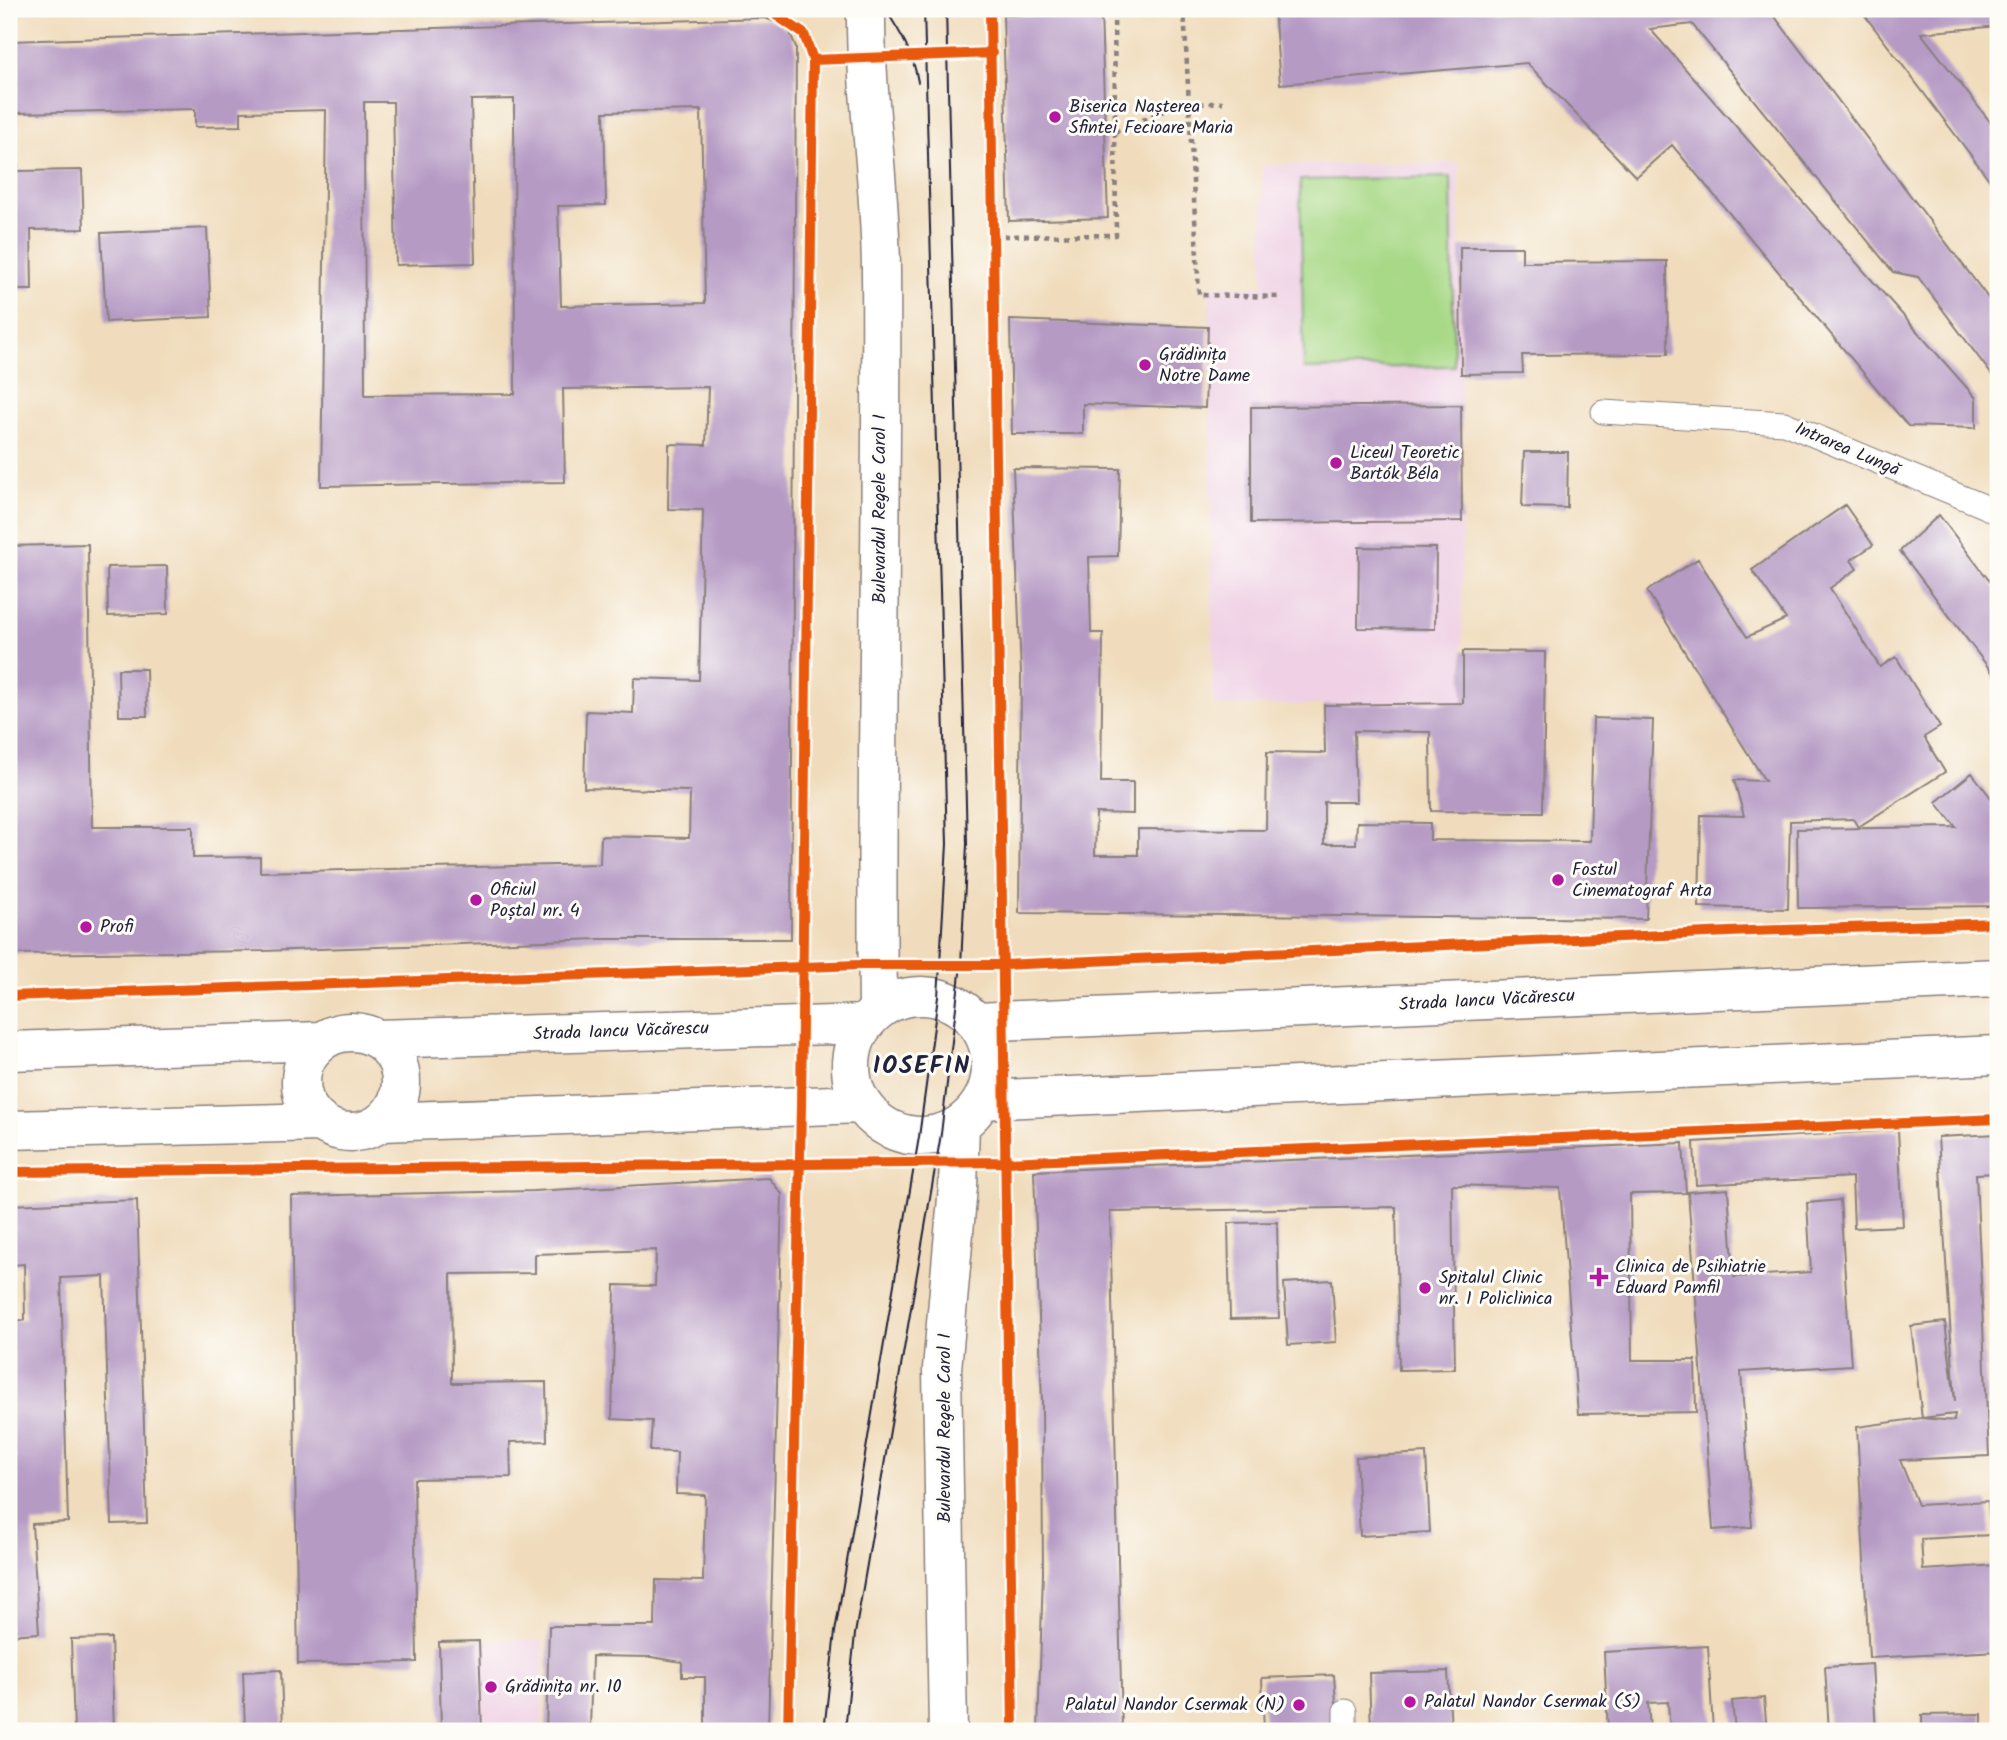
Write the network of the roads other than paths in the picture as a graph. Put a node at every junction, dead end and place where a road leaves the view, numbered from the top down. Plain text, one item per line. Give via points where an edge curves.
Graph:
1 (866, 9) edge
2 (1603, 412) dead end
3 (1998, 514) edge
4 (1998, 978) edge
5 (871, 1017) junction
6 (976, 1022) junction
7 (377, 1039) junction
8 (322, 1041) junction
9 (9, 1051) edge
10 (1998, 1055) edge
11 (861, 1104) junction
12 (971, 1112) junction
13 (319, 1122) junction
14 (382, 1122) junction
15 (9, 1130) edge
16 (948, 1731) edge

1 - 5 street, Bulevardul Regele Carol I via 865,58 881,270
2 - 3 lane, Intrarea Lungă via 1784,423
4 - 6 street, Strada Iancu Văcărescu
5 - 6 street via 896,1000 917,995 957,1005
5 - 7 street, Strada Iancu Văcărescu
5 - 11 street via 854,1042 850,1063
6 - 12 street via 991,1060 989,1081
7 - 8 street via 349,1032
7 - 14 street via 400,1070 401,1089
8 - 9 street
8 - 13 street via 309,1054 301,1090 307,1108
10 - 12 street
11 - 12 street via 886,1128 919,1137 941,1134
11 - 14 street
12 - 16 street, Bulevardul Regele Carol I via 958,1187 942,1369
13 - 14 street via 351,1133
13 - 15 street

